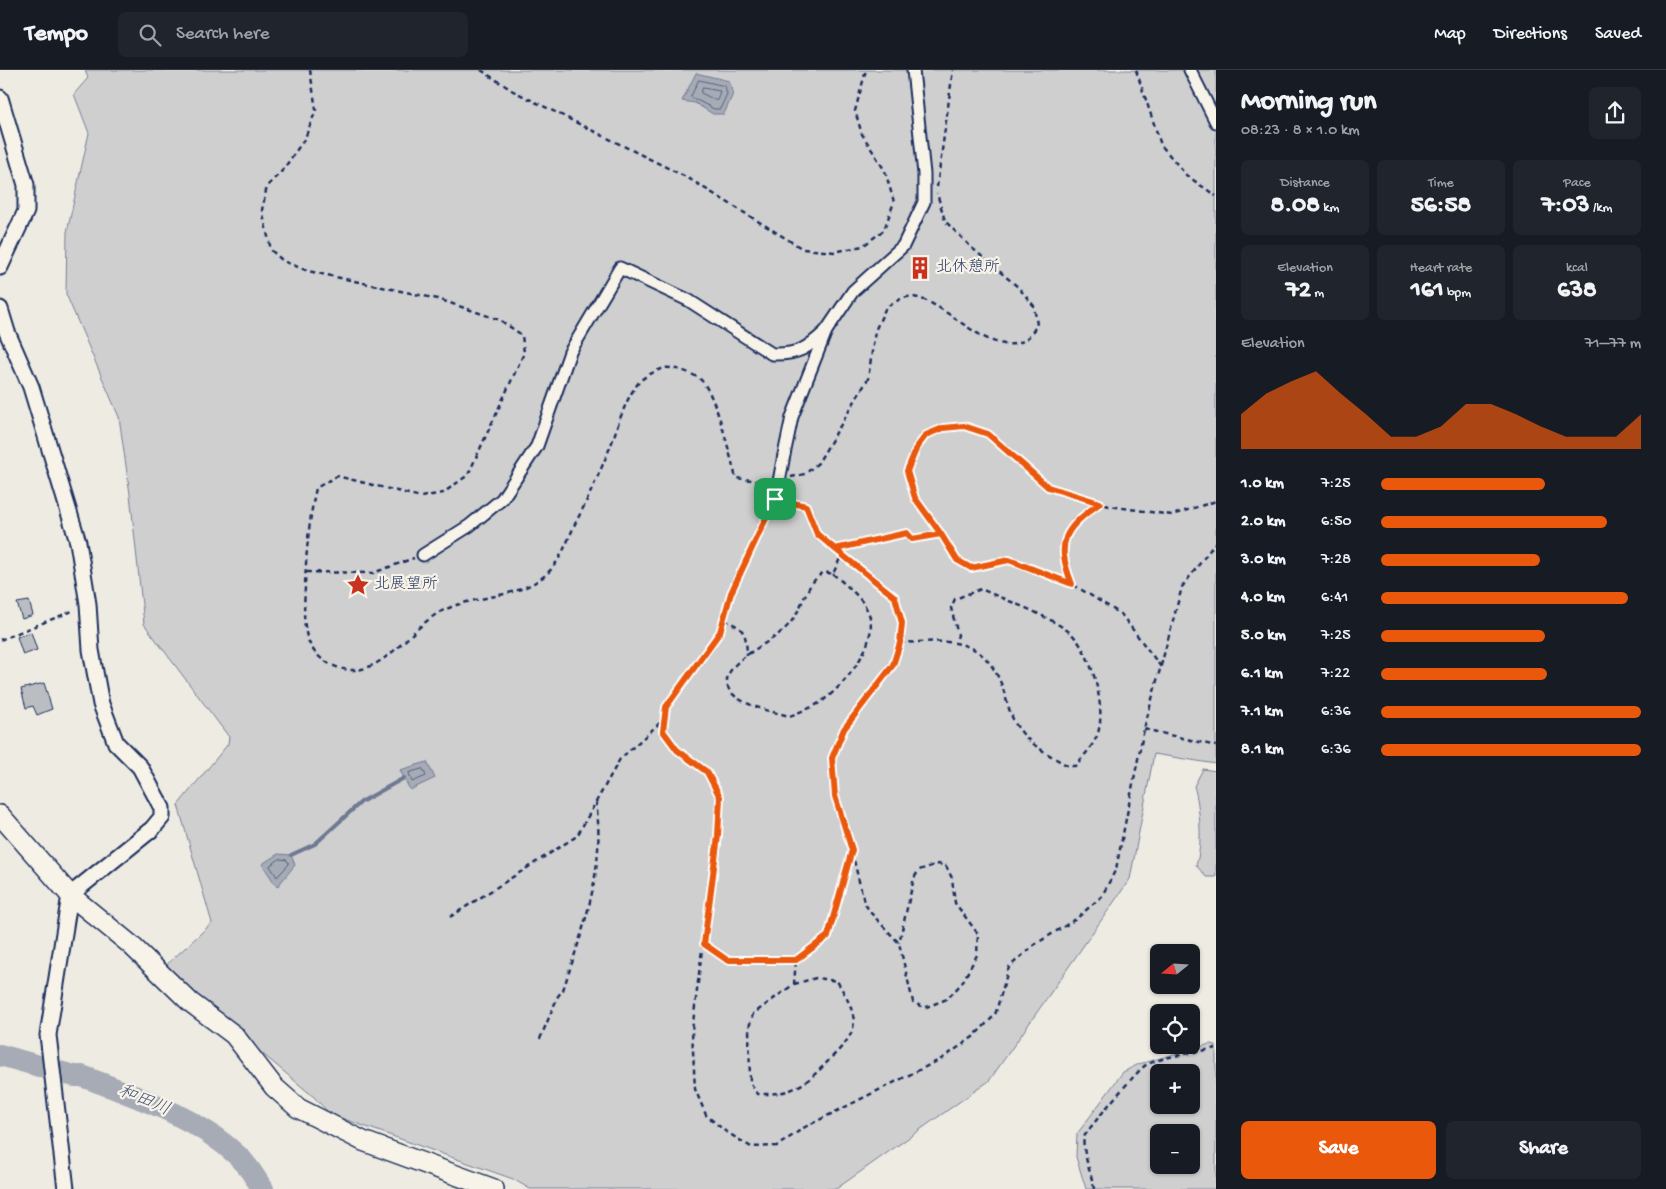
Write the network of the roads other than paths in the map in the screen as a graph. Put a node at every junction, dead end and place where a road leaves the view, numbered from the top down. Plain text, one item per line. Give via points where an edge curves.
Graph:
1 (913, 70) edge
2 (1190, 70) edge
3 (0, 98) edge
4 (1216, 122) edge
5 (0, 267) edge
6 (0, 309) edge
7 (826, 331) junction
8 (775, 491) road end
9 (423, 555) road end
10 (0, 814) edge
11 (70, 895) junction
12 (66, 1189) edge
13 (494, 1189) edge

1 - 7 street via 924,202 903,246 853,291
2 - 4 street
3 - 5 street via 26,185 26,211
6 - 11 street via 31,387 78,542 88,604 91,650 102,704 116,743 140,767 162,808 162,817 152,829
7 - 8 street, bridge via 792,417
7 - 9 street via 808,347 788,355 772,354 688,300 620,268 570,352 537,446 502,500
10 - 11 street
11 - 12 street via 48,1035
11 - 13 street via 131,946 190,1002 234,1035 274,1087 298,1108 363,1141

